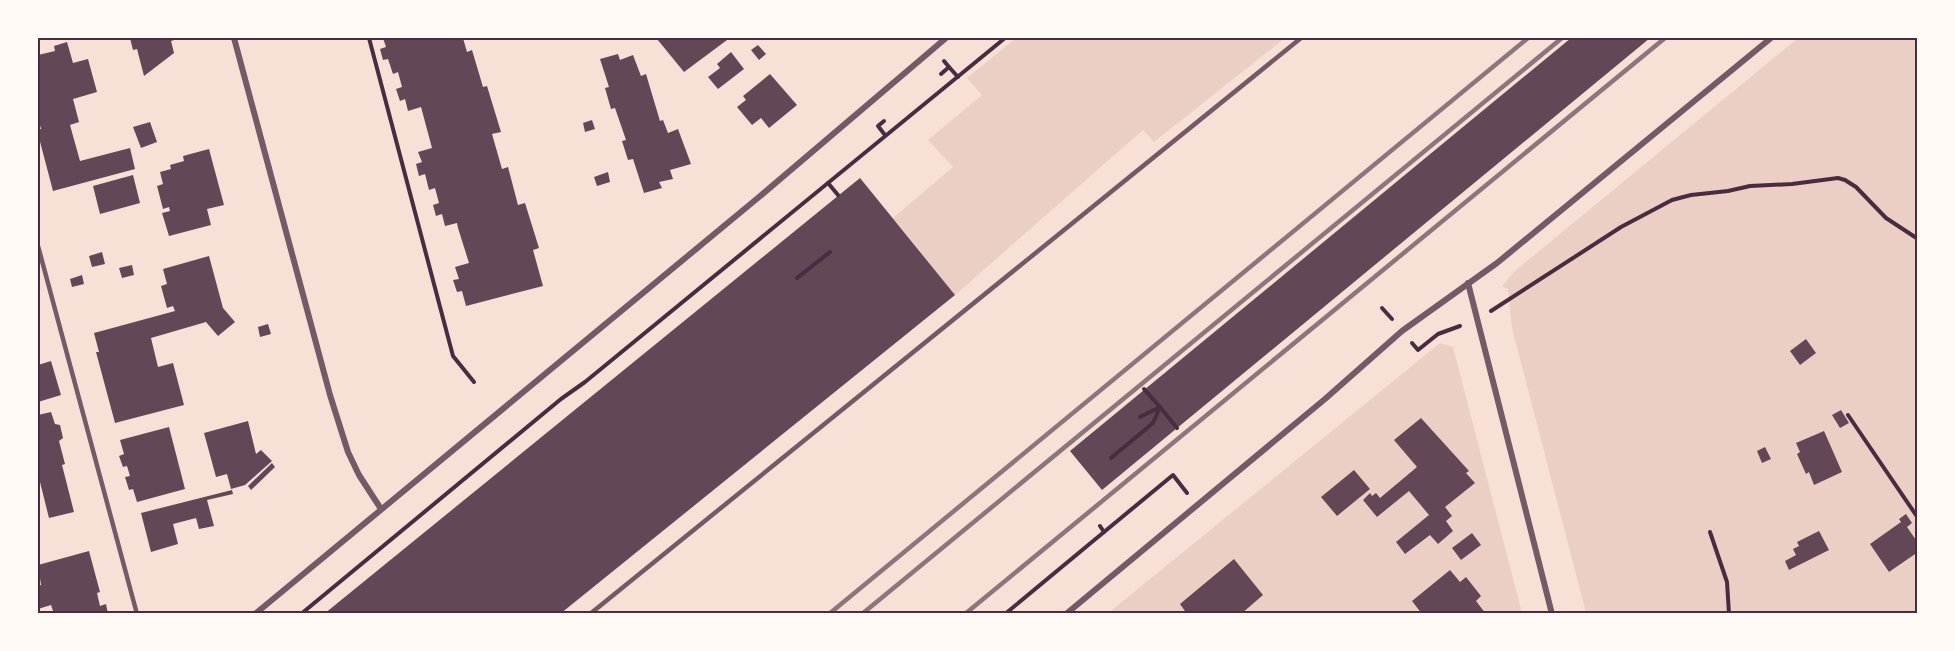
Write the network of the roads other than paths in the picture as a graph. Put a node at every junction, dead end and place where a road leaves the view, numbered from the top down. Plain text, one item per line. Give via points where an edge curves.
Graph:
1 (234, 38) edge
2 (946, 38) edge
3 (1301, 38) edge
4 (1771, 38) edge
5 (38, 246) edge
6 (1468, 283) junction
7 (381, 509) junction
8 (136, 614) edge
9 (255, 614) edge
10 (590, 614) edge
11 (1066, 614) edge
12 (1552, 614) edge

1 - 7 street via 344,441 359,475
2 - 7 street
3 - 10 lane
4 - 6 street
5 - 8 lane
6 - 11 street via 1402,331
6 - 12 street
7 - 9 street

